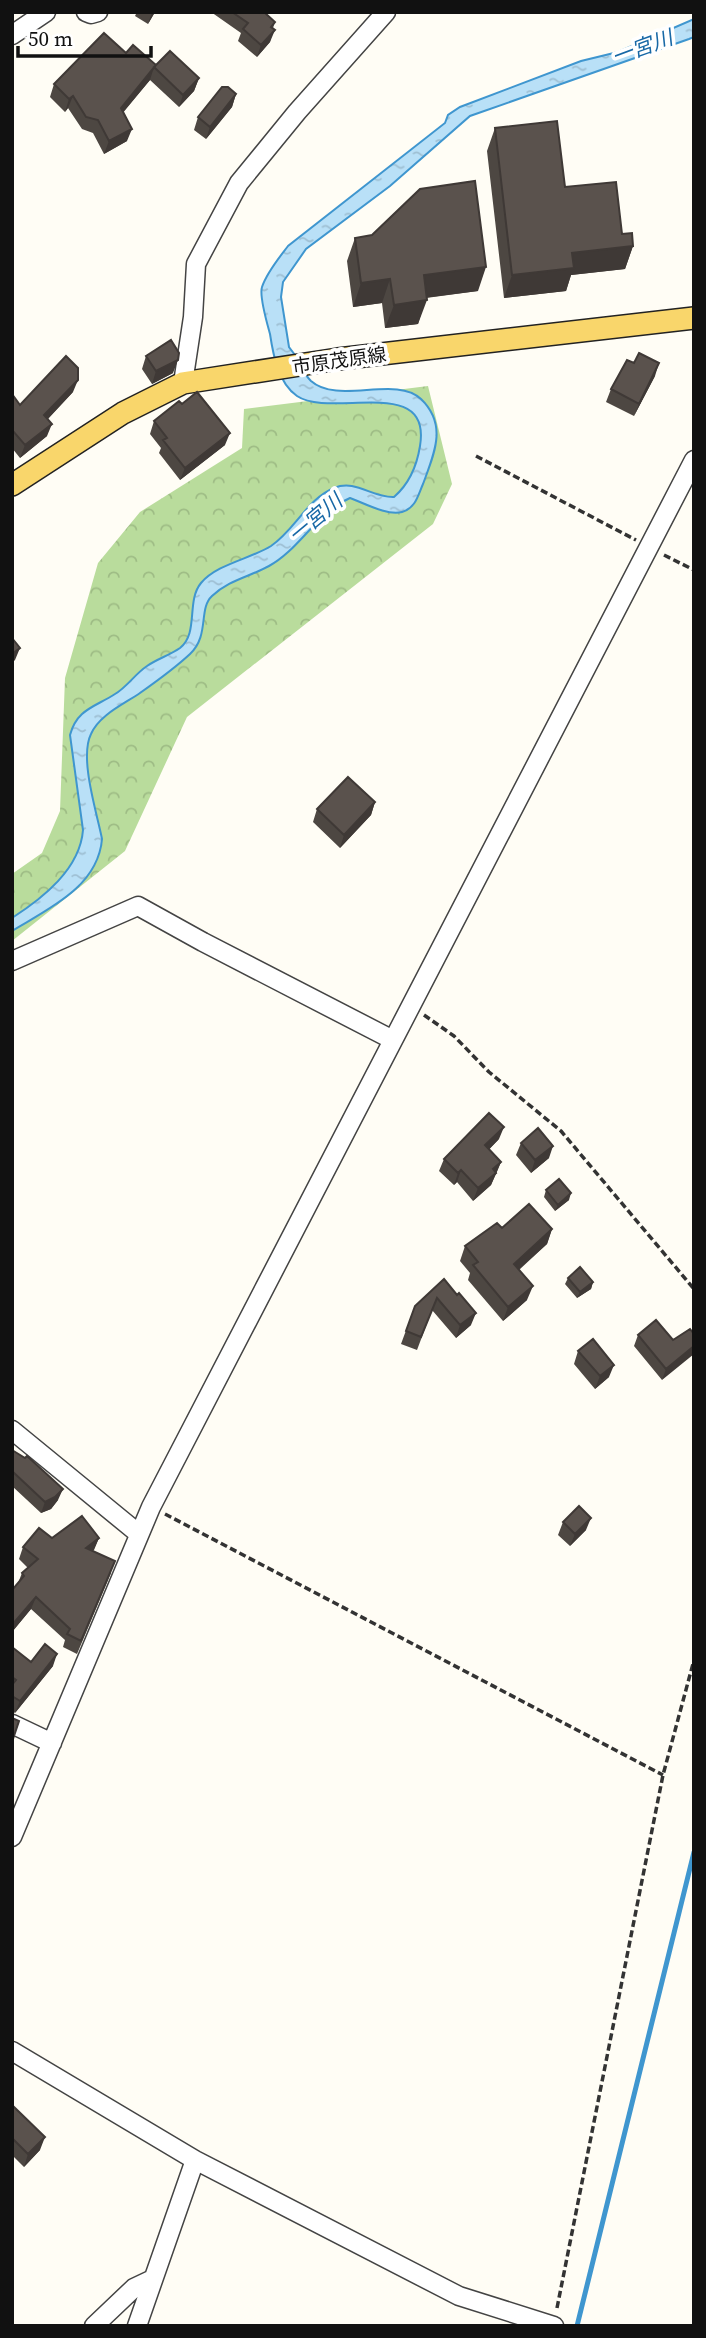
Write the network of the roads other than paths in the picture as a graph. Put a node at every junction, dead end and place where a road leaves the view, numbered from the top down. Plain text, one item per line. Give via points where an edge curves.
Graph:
1 (46, 12) edge
2 (86, 12) edge
3 (98, 12) edge
4 (386, 12) edge
5 (12, 35) edge
6 (694, 318) edge
7 (188, 383) junction
8 (694, 460) edge
9 (12, 485) edge
10 (12, 961) edge
11 (393, 1040) junction
12 (12, 1430) edge
13 (139, 1534) junction
14 (12, 1724) edge
15 (52, 1743) junction
16 (12, 1837) edge
17 (12, 2051) edge
18 (195, 2160) junction
19 (153, 2279) junction
20 (94, 2326) edge
21 (137, 2326) edge
22 (554, 2326) edge

1 - 5 street
2 - 3 street
4 - 7 street via 239,183 196,264
6 - 7 main road, 市原茂原線 via 338,359
7 - 9 main road, 市原茂原線 via 123,413
8 - 11 street
10 - 11 street via 138,906
11 - 13 street
12 - 13 street
13 - 15 street
14 - 15 street
15 - 16 street
17 - 18 street
18 - 19 street
18 - 22 street via 459,2295
19 - 20 street via 134,2288
19 - 21 street

